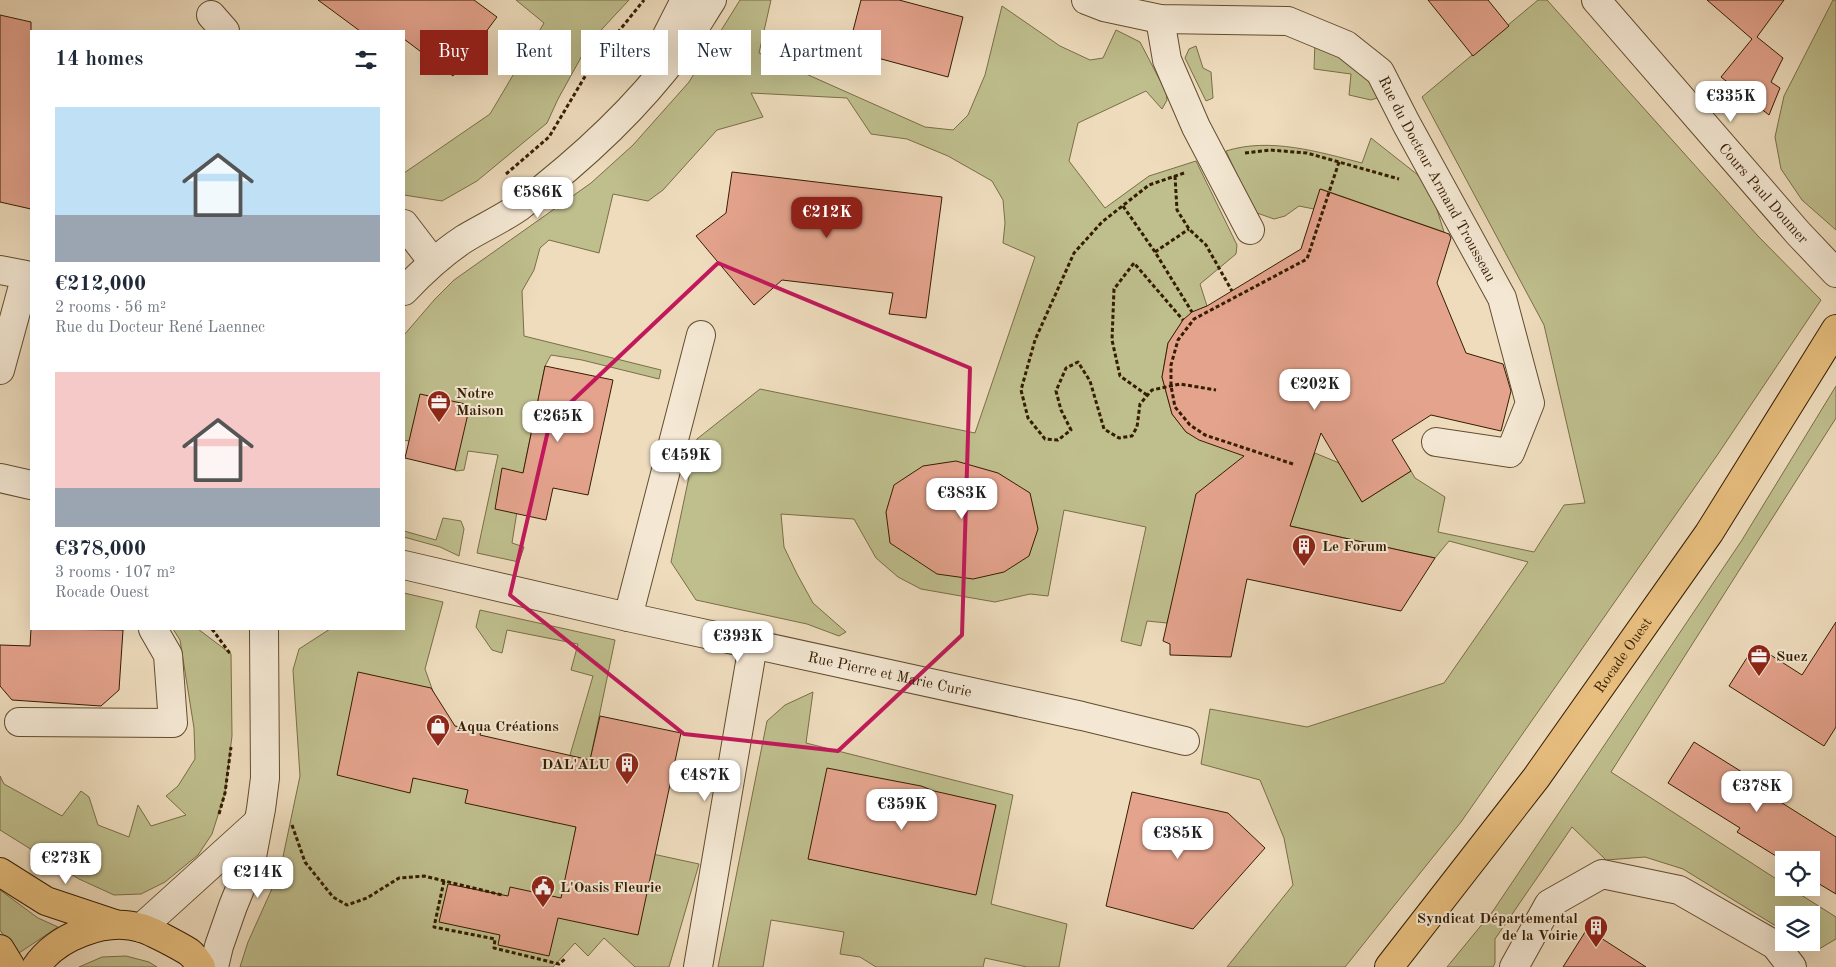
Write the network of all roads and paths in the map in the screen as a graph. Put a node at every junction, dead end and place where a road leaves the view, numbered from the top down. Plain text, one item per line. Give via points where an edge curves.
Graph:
1 (644, 0) edge
2 (685, 0) edge
3 (712, 0) edge
4 (1086, 0) edge
5 (1596, 0) edge
6 (1160, 19) junction
7 (632, 105) junction
8 (1214, 162) junction
9 (1339, 162) junction
10 (1176, 176) junction
11 (500, 179) dead end
12 (1400, 179) dead end
13 (1123, 206) junction
14 (405, 225) edge
15 (1189, 230) junction
16 (1250, 230) dead end
17 (1155, 252) junction
18 (433, 262) junction
19 (0, 270) edge
20 (1836, 273) edge
21 (405, 290) edge
22 (1232, 291) dead end
23 (1192, 312) dead end
24 (1183, 320) dead end
25 (701, 335) dead end
26 (1832, 336) edge
27 (0, 370) edge
28 (1171, 386) junction
29 (1216, 390) dead end
30 (1147, 395) junction
31 (1436, 442) dead end
32 (1293, 464) dead end
33 (0, 478) edge
34 (30, 485) edge
35 (405, 565) edge
36 (628, 617) junction
37 (154, 630) edge
38 (213, 630) edge
39 (264, 630) edge
40 (753, 645) junction
41 (231, 664) dead end
42 (19, 722) dead end
43 (1185, 741) dead end
44 (231, 745) dead end
45 (217, 818) dead end
46 (258, 822) junction
47 (291, 824) dead end
48 (0, 872) edge
49 (444, 881) junction
50 (502, 895) dead end
51 (130, 926) junction
52 (0, 949) edge
53 (566, 958) dead end
54 (11, 967) edge
55 (36, 967) edge
56 (201, 967) edge
57 (214, 967) edge
58 (698, 967) edge
59 (1389, 967) edge
60 (1514, 967) edge
61 (1792, 967) edge

1 - 11 path via 593,64 549,137
2 - 7 street
3 - 7 street via 680,50
4 - 6 street, Rue du Docteur Armand Trousseau
5 - 20 street, Cours Paul Doumer
6 - 8 street via 1167,60
6 - 31 street, Rue du Docteur Armand Trousseau via 1288,21 1346,44 1380,72 1502,298 1530,403 1510,453
7 - 18 street via 580,158 518,208 464,239
8 - 9 path via 1270,150 1307,153
8 - 10 path
8 - 16 street
9 - 12 path
9 - 28 path via 1307,259 1194,319 1178,340 1171,366
10 - 13 path via 1149,185
10 - 15 path via 1177,210
13 - 17 path
13 - 30 path via 1102,222 1074,253 1034,340 1021,390 1028,418 1045,439 1058,440 1071,430 1056,391 1066,368 1078,362 1090,381 1104,429 1119,438 1132,436 1137,427 1140,404
14 - 18 street
15 - 17 path
15 - 22 path via 1206,244
17 - 23 path
18 - 21 street
19 - 27 street via 26,276
24 - 30 path via 1134,264 1114,289 1112,340 1120,376
25 - 36 street
26 - 59 main road, Rocade Ouest via 1709,533 1536,778
28 - 29 path via 1180,384
28 - 30 path via 1152,390
28 - 32 path via 1175,407 1190,425 1205,435
33 - 34 street
35 - 36 street, Rue Pierre et Marie Curie
36 - 40 street, Rue Pierre et Marie Curie
37 - 42 street via 168,655 173,723
38 - 41 path via 231,654
39 - 46 street via 265,778
40 - 43 street, Rue Pierre et Marie Curie
40 - 58 street
44 - 45 path via 225,793
46 - 51 street
46 - 57 street via 251,862 232,906
47 - 49 path via 305,862 333,897 347,905 368,898 399,878 424,876
48 - 51 main road via 46,901
49 - 50 path
49 - 53 path via 434,927 495,939 494,948 559,964
51 - 55 main road via 89,929 62,942
51 - 56 main road via 190,953
52 - 54 main road
60 - 61 street via 1549,904 1602,874 1679,890 1775,944

